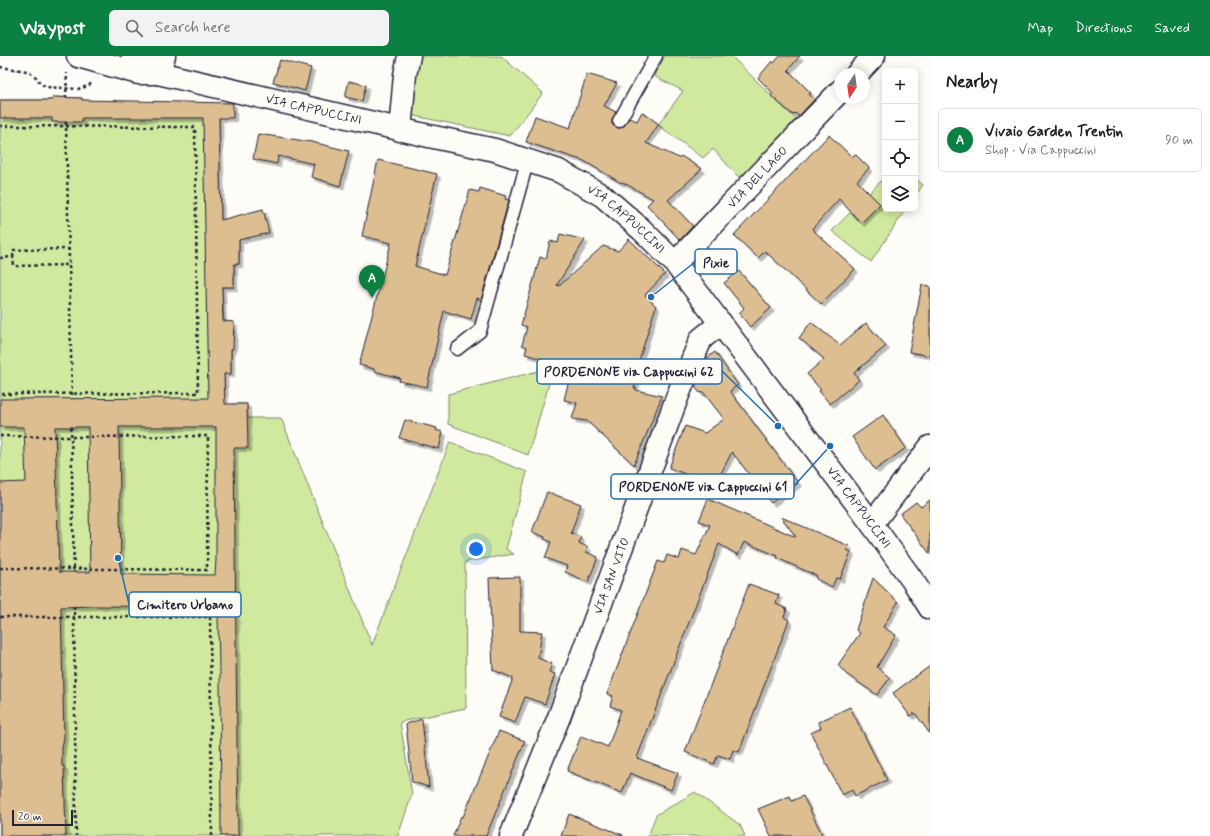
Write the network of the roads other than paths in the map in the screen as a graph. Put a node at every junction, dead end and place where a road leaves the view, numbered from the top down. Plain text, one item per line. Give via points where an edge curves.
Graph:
1 (133, 56) edge
2 (409, 56) edge
3 (656, 56) edge
4 (874, 56) edge
5 (73, 62) edge
6 (161, 64) edge
7 (863, 68) edge
8 (834, 97) edge
9 (619, 121) dead end
10 (400, 130) junction
11 (528, 160) junction
12 (675, 263) junction
13 (721, 323) junction
14 (457, 349) dead end
15 (930, 448) edge
16 (872, 524) junction
17 (930, 608) edge
18 (511, 836) edge

1 - 6 main road, VIA CAPPUCCINI
2 - 10 main road
3 - 9 lane
4 - 7 main road
5 - 6 main road, VIA CAPPUCCINI via 138,73
6 - 10 main road, VIA CAPPUCCINI
8 - 12 main road, VIA DEL LAGO
10 - 11 main road, VIA CAPPUCCINI via 495,150
11 - 12 main road, VIA CAPPUCCINI via 559,170 603,196
11 - 14 lane via 480,331
12 - 13 main road, VIA CAPPUCCINI
13 - 16 main road, VIA CAPPUCCINI
13 - 18 main road, VIA SAN VITO via 701,339 678,395 559,717
15 - 16 main road
16 - 17 main road, VIA CAPPUCCINI

